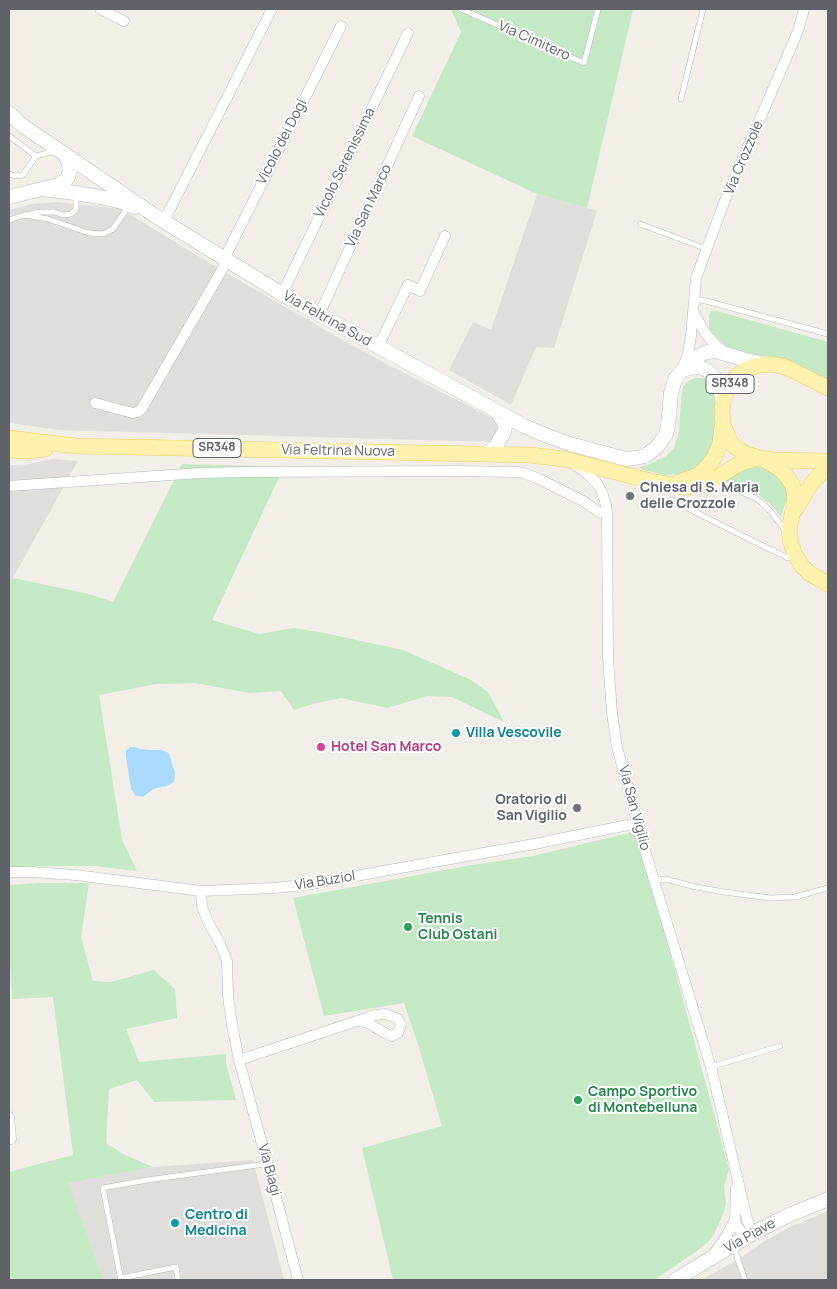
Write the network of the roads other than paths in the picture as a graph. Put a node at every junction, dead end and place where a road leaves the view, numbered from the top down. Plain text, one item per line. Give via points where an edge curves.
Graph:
1 (100, 9) edge
2 (272, 9) edge
3 (460, 9) edge
4 (598, 9) edge
5 (703, 9) edge
6 (804, 9) edge
7 (124, 21) dead end
8 (341, 26) dead end
9 (408, 32) dead end
10 (420, 96) dead end
11 (681, 99) dead end
12 (9, 113) edge
13 (9, 136) edge
14 (62, 152) junction
15 (36, 156) junction
16 (9, 174) edge
17 (41, 189) junction
18 (76, 193) junction
19 (9, 197) edge
20 (130, 205) junction
21 (24, 215) junction
22 (161, 219) junction
23 (9, 220) edge
24 (640, 224) dead end
25 (445, 236) dead end
26 (707, 250) junction
27 (225, 260) junction
28 (282, 294) junction
29 (694, 304) junction
30 (319, 315) junction
31 (828, 334) edge
32 (378, 347) junction
33 (726, 354) junction
34 (769, 364) junction
35 (680, 371) junction
36 (828, 388) edge
37 (723, 402) junction
38 (95, 403) dead end
39 (494, 409) junction
40 (722, 420) junction
41 (9, 438) edge
42 (76, 446) junction
43 (9, 450) edge
44 (485, 454) junction
45 (761, 458) junction
46 (564, 459) junction
47 (828, 462) edge
48 (828, 468) edge
49 (710, 482) junction
50 (665, 484) junction
51 (9, 486) edge
52 (671, 500) dead end
53 (607, 514) junction
54 (791, 518) junction
55 (790, 537) junction
56 (796, 557) junction
57 (828, 584) edge
58 (638, 823) junction
59 (9, 872) edge
60 (654, 881) junction
61 (828, 888) edge
62 (201, 891) junction
63 (356, 1021) dead end
64 (780, 1046) dead end
65 (239, 1060) junction
66 (711, 1067) junction
67 (9, 1117) edge
68 (11, 1139) dead end
69 (267, 1163) junction
70 (734, 1165) junction
71 (828, 1199) edge
72 (735, 1215) junction
73 (751, 1234) junction
74 (732, 1244) junction
75 (712, 1257) junction
76 (121, 1279) edge
77 (178, 1280) edge
78 (298, 1280) edge
79 (675, 1280) edge
80 (745, 1280) edge

1 - 7 street
2 - 22 street
3 - 4 lane, Via Cimitero via 584,63
5 - 11 lane
6 - 26 street, Via Crozzole via 798,31 725,200
8 - 27 street, Vicolo dei Dogi
9 - 28 street, Vicolo Serenissima
10 - 30 street, Via San Marco
12 - 14 main road, Via Feltrina Sud
13 - 15 lane
14 - 15 lane
14 - 17 main road via 70,166 68,177 58,185
14 - 22 main road, Via Feltrina Sud
15 - 16 lane via 23,175
17 - 18 main road, Via Feltrina Sud
17 - 19 main road
18 - 20 main road, Via Feltrina Sud
18 - 21 lane via 76,208 71,214 64,216 47,211
20 - 21 lane via 117,226 104,234
20 - 22 main road, Via Feltrina Sud
21 - 23 lane
22 - 27 main road, Via Feltrina Sud
24 - 26 lane
25 - 32 street via 420,291 408,285
26 - 29 street, Via Crozzole via 696,278
27 - 28 main road, Via Feltrina Sud
27 - 38 street, Vicolo dei Dogi via 141,410 133,413
28 - 30 main road, Via Feltrina Sud
29 - 31 lane via 706,301
29 - 33 street via 697,320 705,333
29 - 35 street, Via Crozzole via 690,341
30 - 32 main road, Via Feltrina Sud
32 - 39 main road, Via Feltrina Sud
33 - 34 main road, Via Feltrina Sud
33 - 35 main road, Via Feltrina Sud via 706,352
34 - 36 main road, SR348 via 788,368
34 - 37 main road, SR348 via 741,372 729,385
35 - 37 main road via 696,367 707,370 718,384
35 - 39 main road, Via Feltrina Sud via 672,387 666,434 657,447 640,458 626,459 570,444
37 - 40 main road, SR348
39 - 44 main road via 504,422 505,430 501,440
40 - 45 main road, SR348 via 727,437 735,447
40 - 50 main road, Via Feltrina Nuova / SR348 via 719,448 707,466 690,479
41 - 42 main road, Via Feltrina Nuova / SR348
42 - 43 main road
42 - 44 main road, Via Feltrina Nuova / SR348
44 - 46 main road, Via Feltrina Nuova / SR348
45 - 47 main road, SR348
45 - 49 main road, Via Feltrina Nuova / SR348 via 743,462
45 - 54 main road via 781,470 792,484 795,499
46 - 50 main road, Via Feltrina Nuova / SR348
46 - 53 street, Via San Vigilio via 584,471 600,487
48 - 54 main road via 809,487
49 - 50 main road, Via Feltrina Nuova / SR348 via 688,487
49 - 55 lane via 761,502
51 - 53 street via 236,472 510,472 529,475
52 - 56 lane via 788,558
53 - 58 street, Via San Vigilio via 608,658 612,713 619,754
54 - 55 main road
55 - 56 main road
56 - 57 main road via 809,573
58 - 60 street, Via San Vigilio
58 - 62 street, Via Buziol via 311,884
59 - 62 street, Via Buziol via 76,875
60 - 61 lane via 665,879 770,898 795,897
60 - 66 street, Via San Vigilio
62 - 65 street, Via Biagi via 202,908 227,961 228,996
63 - 65 street
64 - 66 lane
65 - 69 street, Via Biagi
66 - 70 street, Via San Vigilio
67 - 68 street
69 - 76 lane via 103,1188
69 - 78 street, Via Biagi
70 - 72 street, Via San Vigilio
70 - 73 street, Via San Vigilio
71 - 73 main road, Via Piave
72 - 73 street via 742,1233
72 - 75 street, Via San Vigilio
73 - 74 main road, Via Piave
74 - 75 main road, Via Piave
74 - 80 lane
75 - 79 main road, Via Piave
76 - 77 lane via 176,1267

